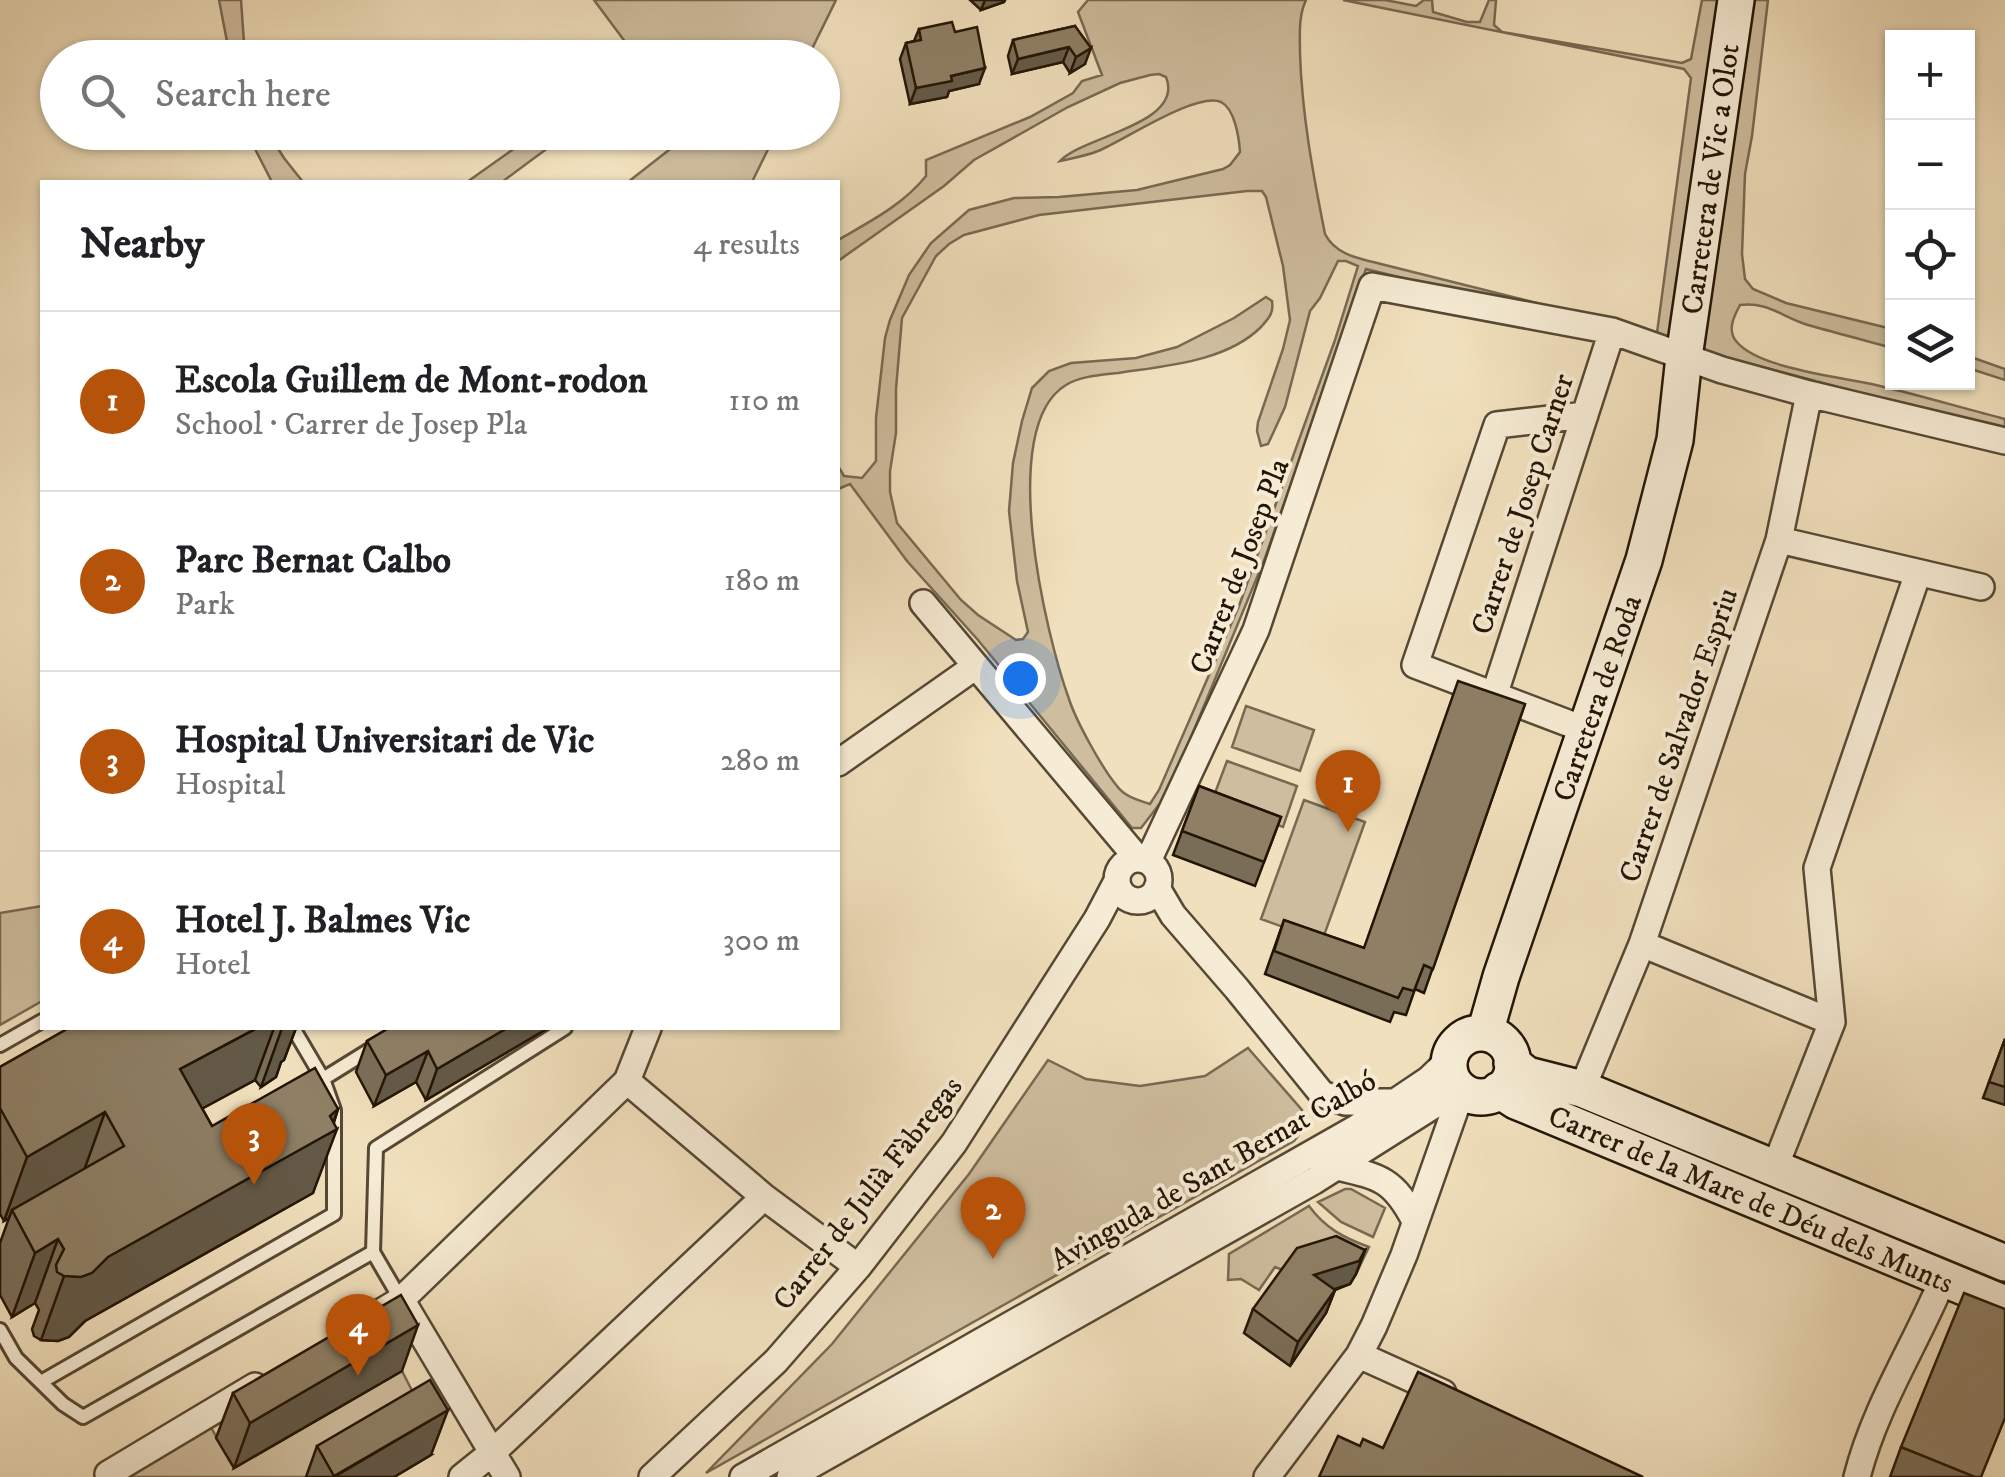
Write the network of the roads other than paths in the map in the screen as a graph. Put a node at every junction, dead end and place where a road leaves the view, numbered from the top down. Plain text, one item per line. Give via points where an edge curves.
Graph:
1 (1736, 0) edge
2 (1612, 331) junction
3 (1684, 357) junction
4 (1810, 394) junction
5 (1585, 415) junction
6 (2005, 441) edge
7 (1779, 540) junction
8 (1918, 573) junction
9 (1981, 587) dead end
10 (923, 602) dead end
11 (976, 666) junction
12 (1494, 696) junction
13 (1586, 730) junction
14 (840, 762) edge
15 (1130, 868) junction
16 (1148, 894) junction
17 (1097, 920) junction
18 (1642, 944) junction
19 (40, 1021) edge
20 (1832, 1022) junction
21 (293, 1030) edge
22 (402, 1030) edge
23 (562, 1030) edge
24 (647, 1030) edge
25 (1485, 1034) junction
26 (0, 1045) edge
27 (1506, 1077) junction
28 (323, 1079) junction
29 (1457, 1079) junction
30 (627, 1081) junction
31 (1582, 1089) junction
32 (1395, 1102) junction
33 (1338, 1167) junction
34 (1774, 1168) junction
35 (764, 1197) junction
36 (1414, 1221) junction
37 (373, 1252) junction
38 (2005, 1262) edge
39 (858, 1267) junction
40 (1942, 1279) junction
41 (401, 1300) junction
42 (2005, 1304) edge
43 (359, 1325) edge
44 (0, 1330) edge
45 (1359, 1355) junction
46 (283, 1370) edge
47 (41, 1382) junction
48 (1467, 1404) edge
49 (493, 1452) junction
50 (108, 1476) edge
51 (462, 1477) edge
52 (507, 1477) edge
53 (652, 1477) edge
54 (743, 1477) edge
55 (790, 1477) edge
56 (1267, 1477) edge
57 (1857, 1477) edge

1 - 3 street, Carretera de Vic a Olot
2 - 3 street
2 - 5 street, Carrer de Josep Carner
2 - 15 street, Carrer de Josep Pla via 1372,286 1256,630
3 - 4 street
3 - 13 street, Carretera de Roda via 1675,440 1644,560
4 - 6 street
4 - 7 street, Carrer de Salvador Espriu
5 - 12 street, Carrer de Josep Carner
5 - 12 street via 1496,425 1415,665
7 - 8 street
7 - 18 street, Carrer de Salvador Espriu
8 - 9 street
8 - 20 street via 1817,868
10 - 11 street
11 - 14 street
11 - 15 street via 1109,826
12 - 13 street
13 - 25 street, Carretera de Roda
15 - 16 street via 1158,873
15 - 16 street via 1124,896
15 - 17 street, Carrer de Julià Fàbregas
16 - 17 street
16 - 32 street via 1173,915 1322,1094 1345,1102
17 - 39 street, Carrer de Julià Fàbregas via 954,1143
18 - 20 street
18 - 31 street, Carrer de Salvador Espriu
19 - 26 lane
20 - 34 street
21 - 28 lane
22 - 28 lane
23 - 37 lane via 376,1148
24 - 30 street
25 - 27 street via 1509,1050
25 - 29 street via 1453,1048
27 - 29 street via 1484,1096 1474,1096
27 - 31 street, Carrer de la Mare de Déu dels Munts via 1527,1075
27 - 40 street, Carrer de la Mare de Déu dels Munts via 1516,1101
28 - 47 lane via 334,1110 334,1214
29 - 32 street, Avinguda de Sant Bernat Calbó via 1428,1080
29 - 33 street, Avinguda de Sant Bernat Calbó
29 - 36 street
30 - 35 street
30 - 41 street
31 - 34 street, Carrer de la Mare de Déu dels Munts
32 - 54 street, Avinguda de Sant Bernat Calbó
33 - 36 street, Avinguda de Sant Bernat Calbó via 1396,1190
33 - 55 street, Avinguda de Sant Bernat Calbó
34 - 38 street, Carrer de la Mare de Déu dels Munts
35 - 39 street
35 - 49 street
36 - 45 street
37 - 41 lane
37 - 47 lane via 82,1417
39 - 53 street, Carrer de Julià Fàbregas via 776,1361
40 - 42 street, Carrer de la Mare de Déu dels Munts
40 - 57 street via 1888,1391
41 - 43 street
41 - 49 street
44 - 47 lane
45 - 48 street
45 - 56 street
46 - 50 street
49 - 51 street
49 - 52 street

